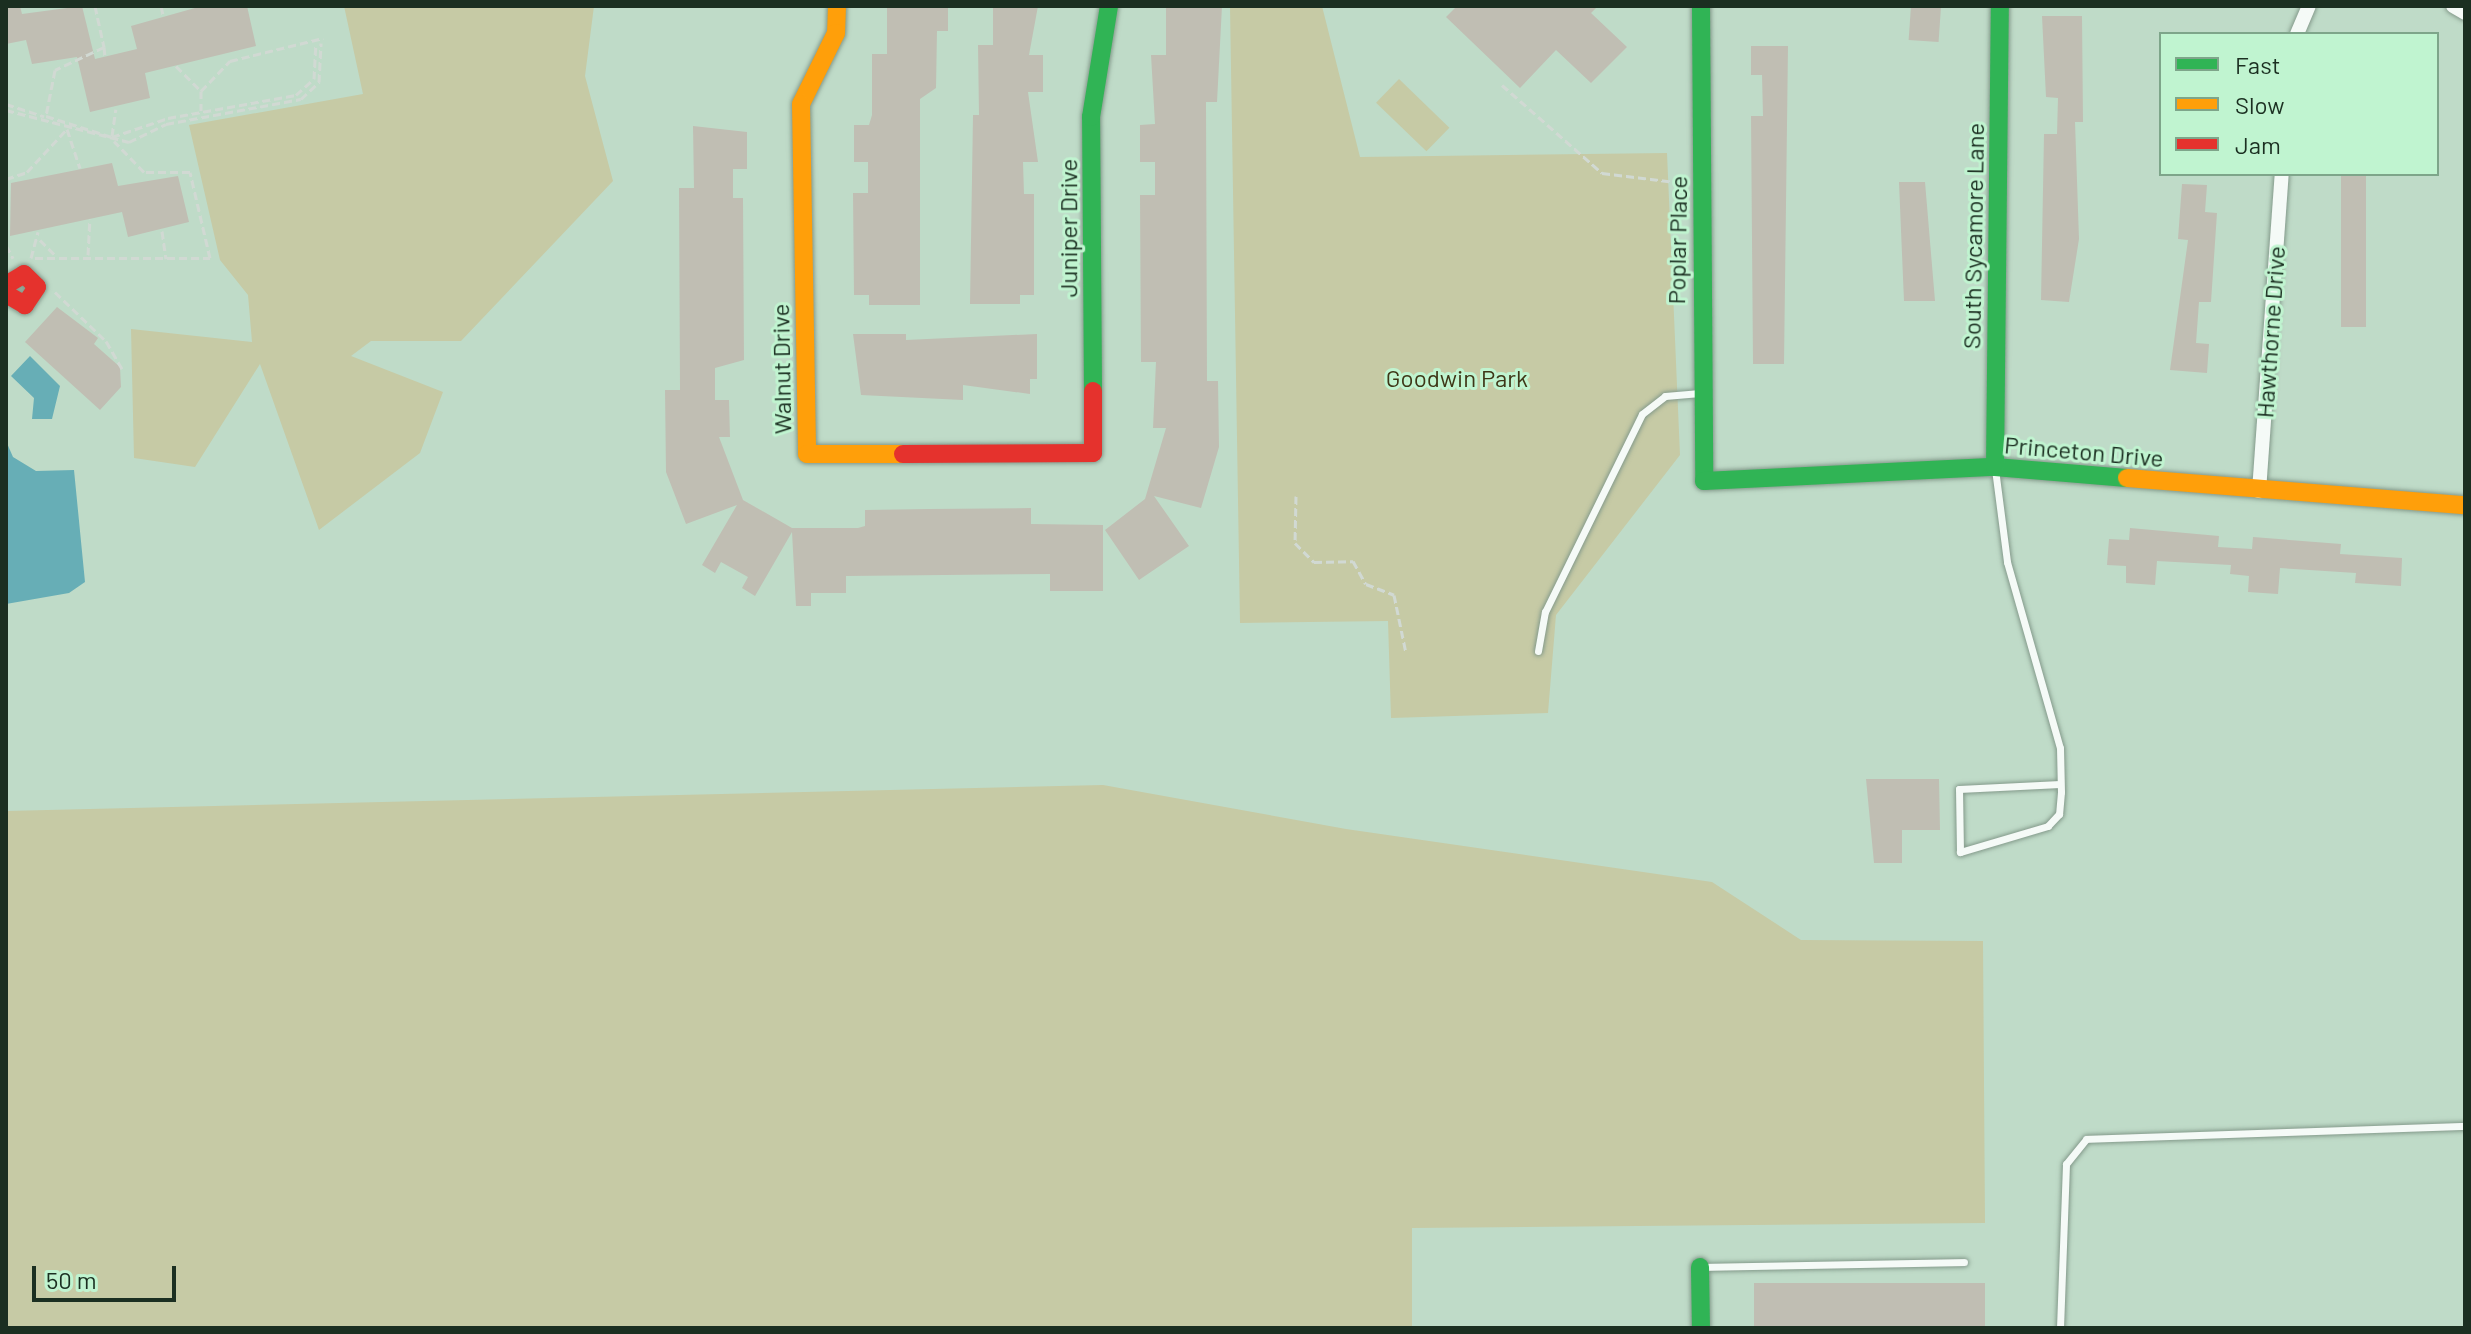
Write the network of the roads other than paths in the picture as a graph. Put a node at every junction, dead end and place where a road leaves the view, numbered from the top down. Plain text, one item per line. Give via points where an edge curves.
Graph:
1 (837, 6) edge
2 (1109, 6) edge
3 (1701, 6) edge
4 (2000, 6) edge
5 (2309, 6) edge
6 (2453, 6) edge
7 (2465, 13) edge
8 (2298, 32) edge
9 (2282, 176) edge
10 (6, 285) edge
11 (9, 303) edge
12 (1700, 393) junction
13 (1093, 453) joint
14 (1995, 467) junction
15 (1704, 475) joint
16 (2259, 491) junction
17 (2465, 505) edge
18 (1538, 651) dead end
19 (2060, 784) junction
20 (2465, 1126) edge
21 (1964, 1262) dead end
22 (1700, 1267) joint
23 (1701, 1328) edge
24 (2060, 1328) edge

1 - 13 street, Walnut Drive via 836,33 801,104 807,454
2 - 13 street, Juniper Drive via 1091,117
3 - 12 street, Poplar Place
4 - 14 street, South Sycamore Lane
5 - 8 street
6 - 7 street
9 - 16 street, Hawthorne Drive
10 - 11 street via 19,274 36,282 33,301
12 - 15 street, Poplar Place
12 - 18 lane via 1665,396 1642,414 1545,612
14 - 15 street, Princeton Drive via 1704,481
14 - 16 street, Princeton Drive
14 - 19 lane via 2007,562 2060,748
16 - 17 street, Princeton Drive
19 - 19 lane via 2055,822 1960,852 1959,789
20 - 24 lane via 2086,1139 2066,1164
21 - 22 lane
22 - 23 street

